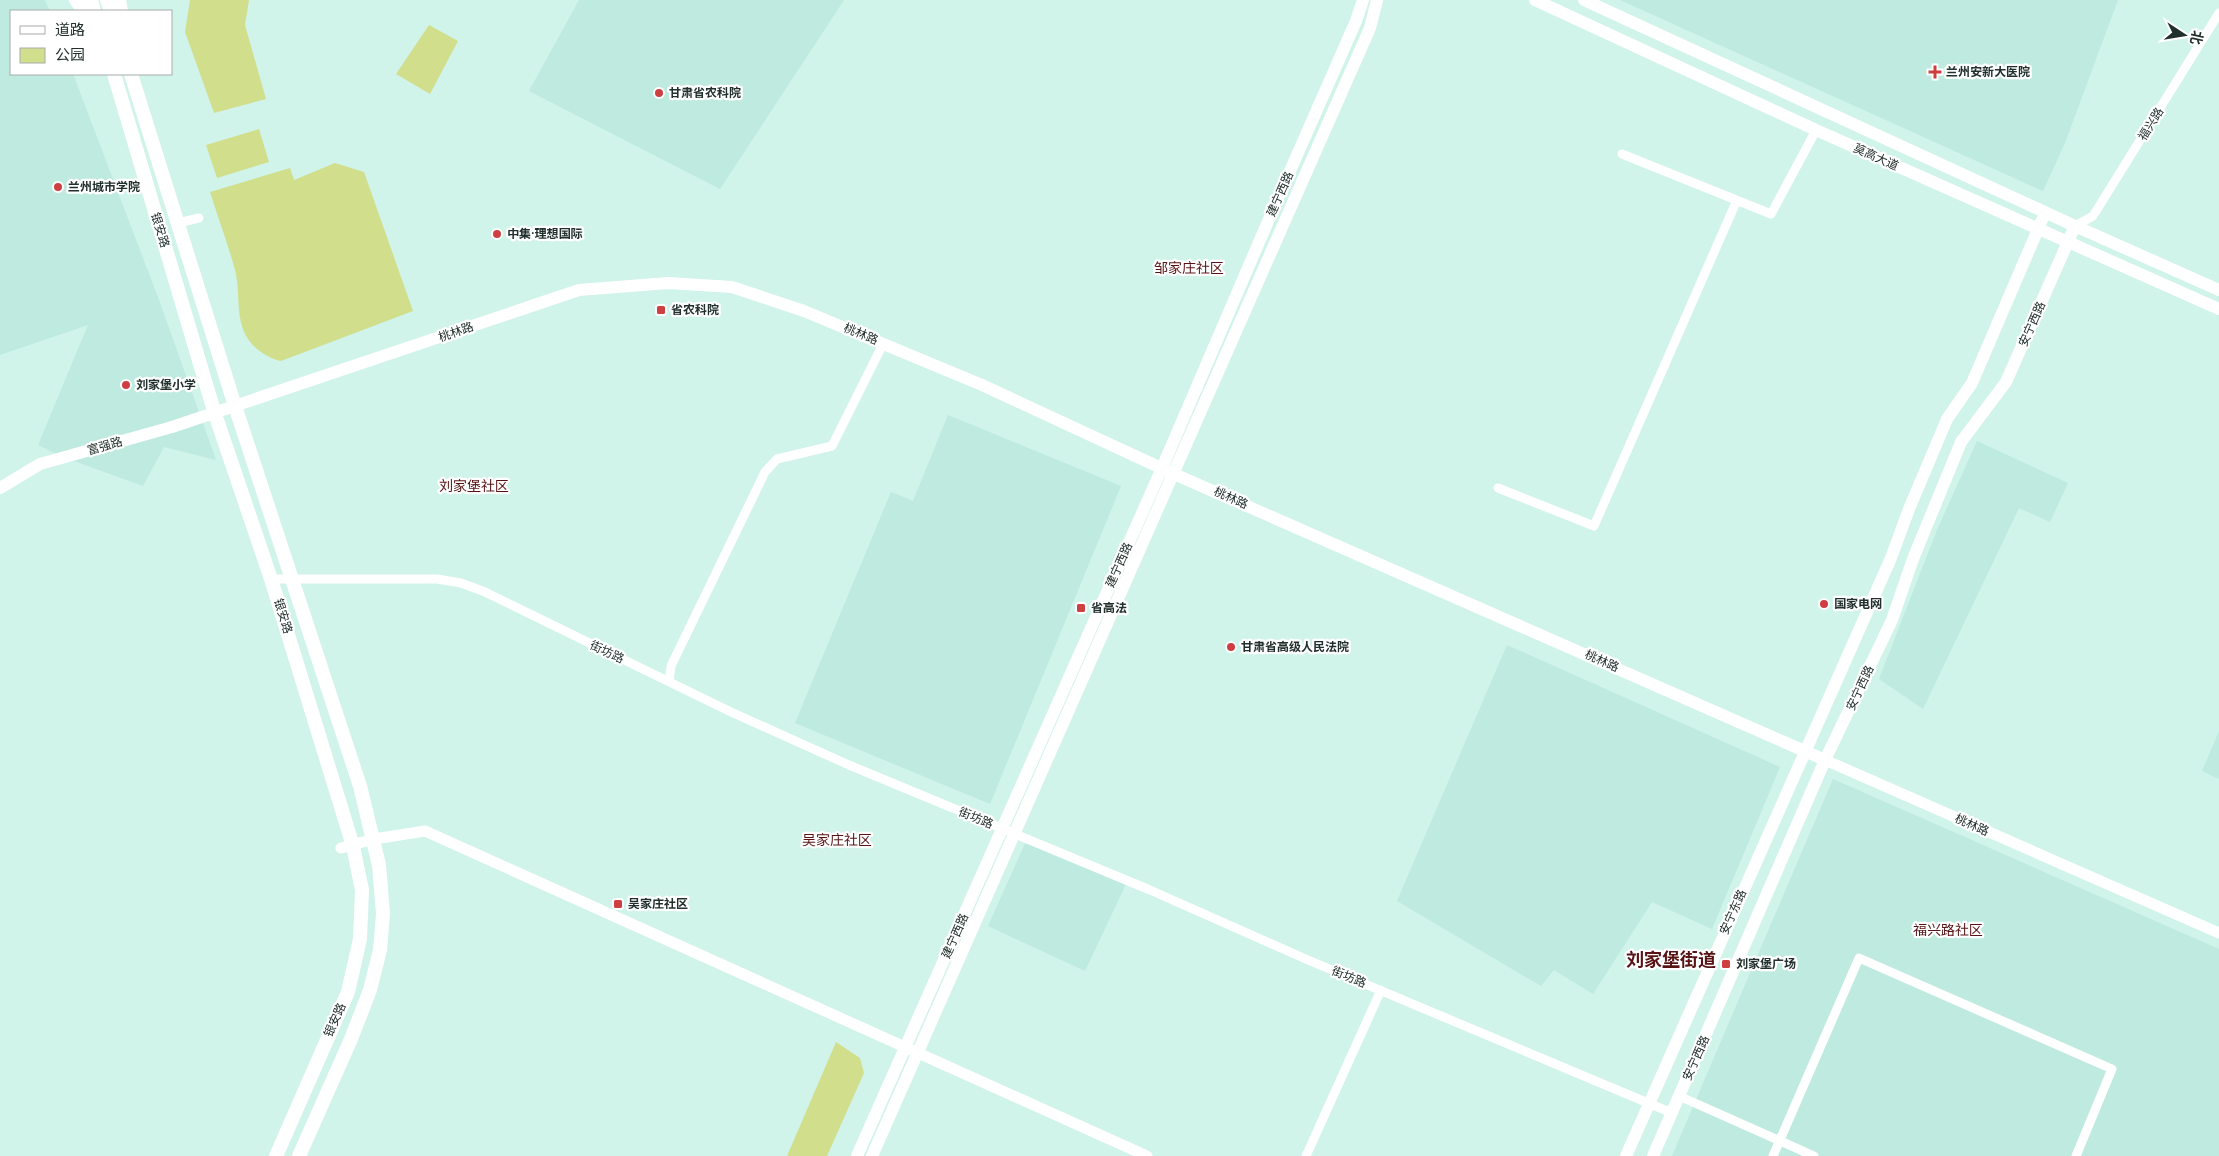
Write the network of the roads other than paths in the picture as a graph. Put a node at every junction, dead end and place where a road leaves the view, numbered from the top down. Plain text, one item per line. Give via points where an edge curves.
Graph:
1 (1363, 0) edge
2 (1378, 0) edge
3 (1535, 0) edge
4 (1584, 0) edge
5 (2219, 13) edge
6 (114, 75) edge
7 (132, 75) edge
8 (1816, 130) junction
9 (1622, 154) dead end
10 (1737, 200) junction
11 (2045, 212) junction
12 (199, 218) dead end
13 (178, 223) junction
14 (2075, 226) junction
15 (2039, 230) junction
16 (2067, 242) junction
17 (2219, 290) edge
18 (2219, 309) edge
19 (883, 344) junction
20 (235, 406) junction
21 (214, 411) junction
22 (1162, 468) junction
23 (1174, 474) junction
24 (0, 488) edge
25 (1498, 488) dead end
26 (272, 579) junction
27 (293, 579) junction
28 (669, 681) junction
29 (1804, 751) junction
30 (1826, 760) junction
31 (1008, 831) junction
32 (374, 839) junction
33 (347, 847) junction
34 (2219, 933) edge
35 (1381, 990) junction
36 (912, 1050) junction
37 (1679, 1096) junction
38 (1649, 1104) junction
39 (1672, 1113) junction
40 (1780, 1141) junction
41 (276, 1156) edge
42 (299, 1156) edge
43 (857, 1156) edge
44 (872, 1156) edge
45 (1147, 1156) edge
46 (1306, 1156) edge
47 (1626, 1156) edge
48 (1653, 1156) edge
49 (1773, 1156) edge
50 (1814, 1156) edge
51 (2076, 1156) edge

1 - 22 main road, 建宁西路
2 - 23 main road, 建宁西路 via 1370,28
3 - 8 main road, 莫高大道
4 - 11 main road, 莫高大道
5 - 14 street, 福兴路 via 2093,216
6 - 21 main road, 银安路
7 - 13 main road, 银安路
8 - 10 street via 1771,214
8 - 15 main road, 莫高大道
9 - 10 street
10 - 25 street via 1594,526
11 - 14 main road, 莫高大道
11 - 15 main road, 安宁西路
12 - 13 street
13 - 20 main road, 银安路
14 - 16 main road, 安宁西路
14 - 17 main road, 莫高大道
15 - 16 main road, 莫高大道
15 - 29 main road, 安宁西路 via 1972,383 1947,419 1891,558
16 - 18 main road, 莫高大道
16 - 30 main road, 安宁西路 via 2006,382 1961,442 1912,560 1892,620
19 - 20 main road, 桃林路 via 804,311 732,287 668,283 579,290
19 - 22 main road, 桃林路 via 982,385
19 - 28 street via 832,446 778,459 765,472 671,666
20 - 21 main road, 桃林路
20 - 27 main road, 银安路
21 - 24 main road, 富强路 via 172,427 40,464
21 - 26 main road, 银安路
22 - 23 main road, 桃林路
22 - 31 main road, 建宁西路
23 - 29 main road, 桃林路
23 - 31 main road, 建宁西路
26 - 27 street, 街坊路
26 - 33 main road, 银安路
27 - 28 street, 街坊路 via 408,578 461,583
27 - 32 main road, 银安路
28 - 31 street, 街坊路 via 849,765
29 - 30 main road, 桃林路
29 - 38 main road, 安宁东路
30 - 34 street, 桃林路
30 - 37 main road, 安宁西路
31 - 35 street, 街坊路
31 - 36 main road, 建宁西路
32 - 33 street
32 - 36 street via 425,831
32 - 42 main road, 银安路 via 383,914 375,970 351,1039
33 - 41 main road, 银安路 via 362,890 360,939 348,992
35 - 38 street, 街坊路
35 - 46 street
36 - 43 main road, 建宁西路
36 - 44 main road, 建宁西路
36 - 45 street
37 - 39 main road, 安宁西路
37 - 40 street
38 - 39 street, 街坊路
38 - 47 main road, 安宁东路
39 - 48 main road, 安宁西路
40 - 49 street
40 - 50 street
40 - 51 street via 1859,958 2112,1069

